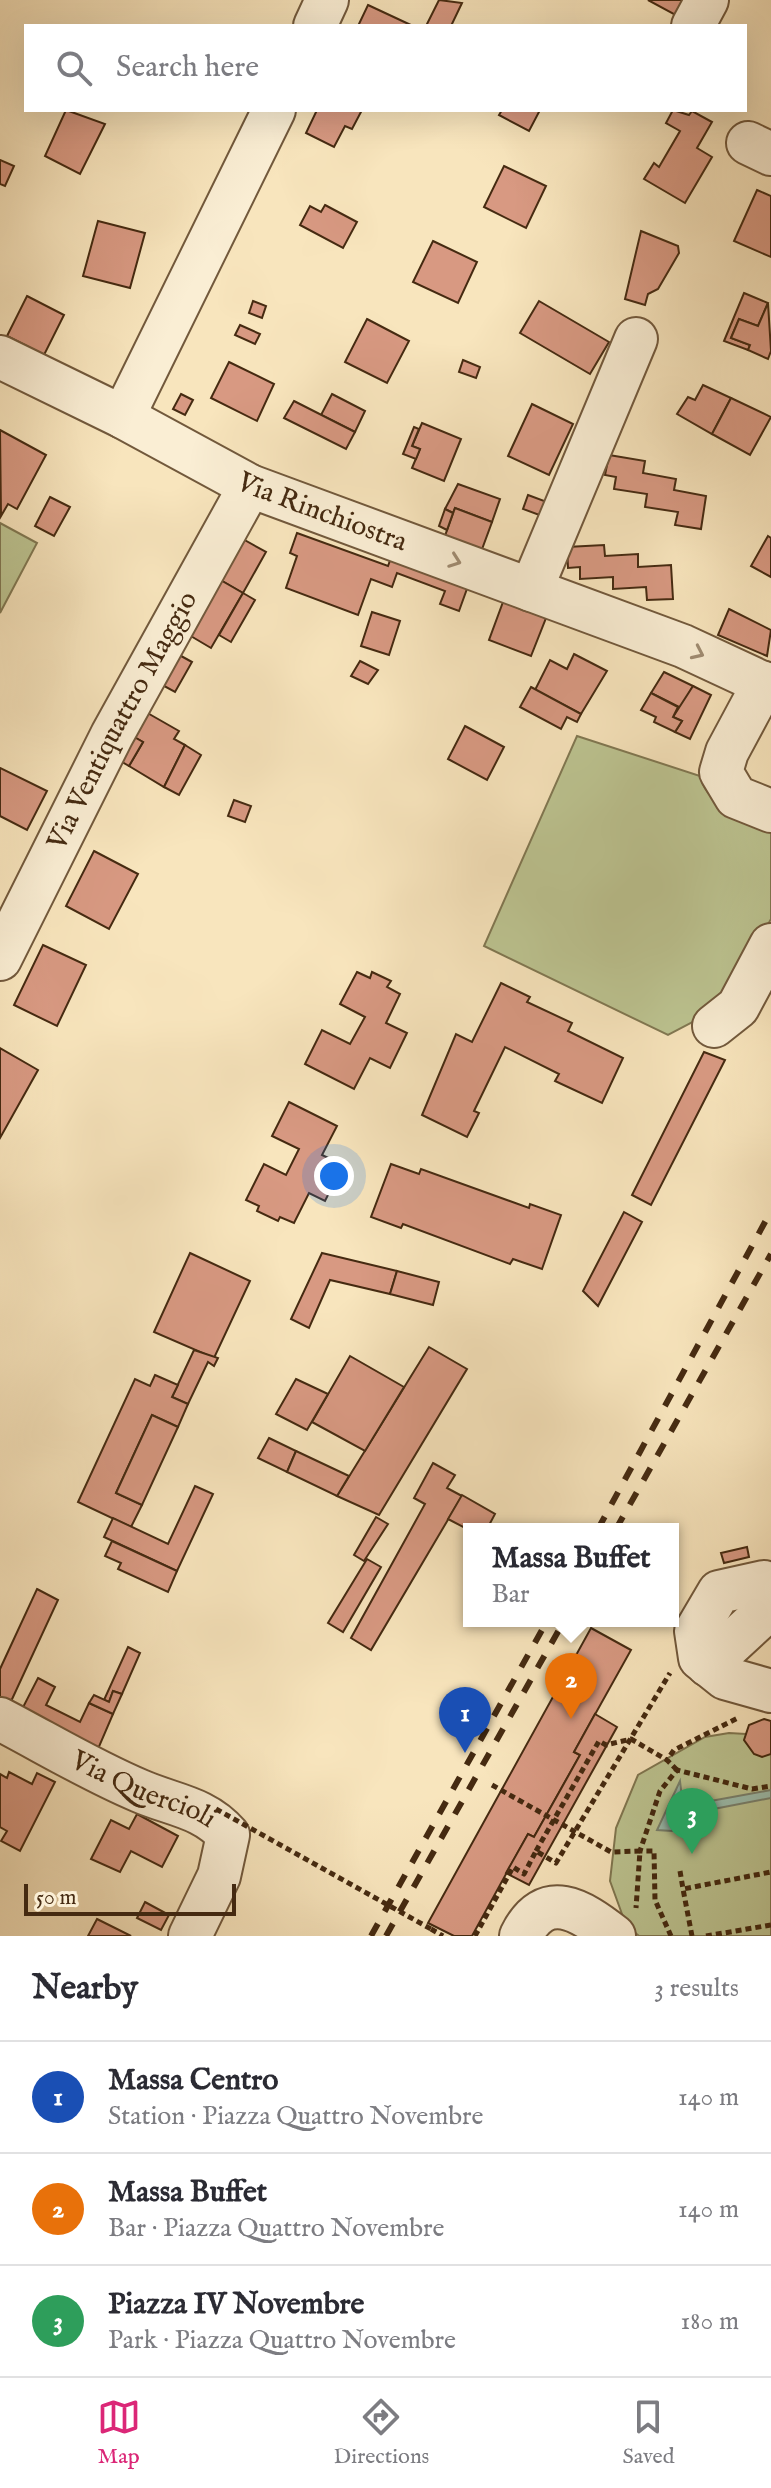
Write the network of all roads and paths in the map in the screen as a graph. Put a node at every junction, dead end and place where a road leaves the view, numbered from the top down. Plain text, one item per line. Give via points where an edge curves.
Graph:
1 (327, 0) edge
2 (707, 0) edge
3 (316, 24) edge
4 (694, 24) edge
5 (273, 112) edge
6 (636, 339) dead end
7 (0, 357) edge
8 (123, 417) junction
9 (250, 486) junction
10 (531, 590) junction
11 (767, 685) edge
12 (771, 811) edge
13 (771, 945) edge
14 (0, 959) edge
15 (714, 1026) dead end
16 (771, 1586) edge
17 (771, 1607) edge
18 (771, 1644) edge
19 (740, 1679) edge
20 (0, 1719) edge
21 (631, 1739) junction
22 (667, 1760) junction
23 (677, 1770) junction
24 (492, 1785) dead end
25 (771, 1786) edge
26 (216, 1809) dead end
27 (554, 1820) junction
28 (575, 1832) junction
29 (536, 1851) junction
30 (640, 1851) junction
31 (680, 1871) dead end
32 (771, 1872) edge
33 (683, 1889) junction
34 (771, 1925) edge
35 (626, 1926) edge
36 (730, 1934) edge
37 (190, 1936) edge
38 (443, 1936) edge
39 (475, 1936) edge
40 (521, 1936) edge
41 (671, 1936) edge
42 (692, 1936) edge
43 (706, 1936) edge

1 - 3 street
2 - 4 street
5 - 8 street
6 - 10 street
7 - 8 street, Via Rinchiostra
8 - 9 street, Via Rinchiostra
9 -> 10 street, Via Rinchiostra
9 - 14 street, Via Ventiquattro Maggio via 112,735
10 -> 11 street, Via Rinchiostra via 683,646
11 - 12 street, Via Rinchiostra via 721,772 736,797
13 - 15 street via 738,1007
16 - 19 street via 764,1582 719,1592
17 - 19 street
18 - 19 street
19 - 21 path
19 - 22 path
20 - 37 street, Via Quercioli via 142,1792 215,1820 228,1835 227,1851
21 - 22 path
21 - 27 path via 606,1745 599,1741
21 - 28 path
22 - 23 path
23 - 25 path via 752,1789
23 - 30 path via 660,1791
24 - 27 path
26 - 38 path, bridge
27 - 28 path
27 - 29 path
28 - 29 path via 556,1863
28 - 30 path via 611,1852
29 - 39 path via 524,1874 513,1867
30 - 35 path
30 - 41 path via 654,1851 655,1900
31 - 33 path
32 - 33 path
33 - 42 path
34 - 36 path
35 - 40 street via 554,1906 538,1912
36 - 43 path

